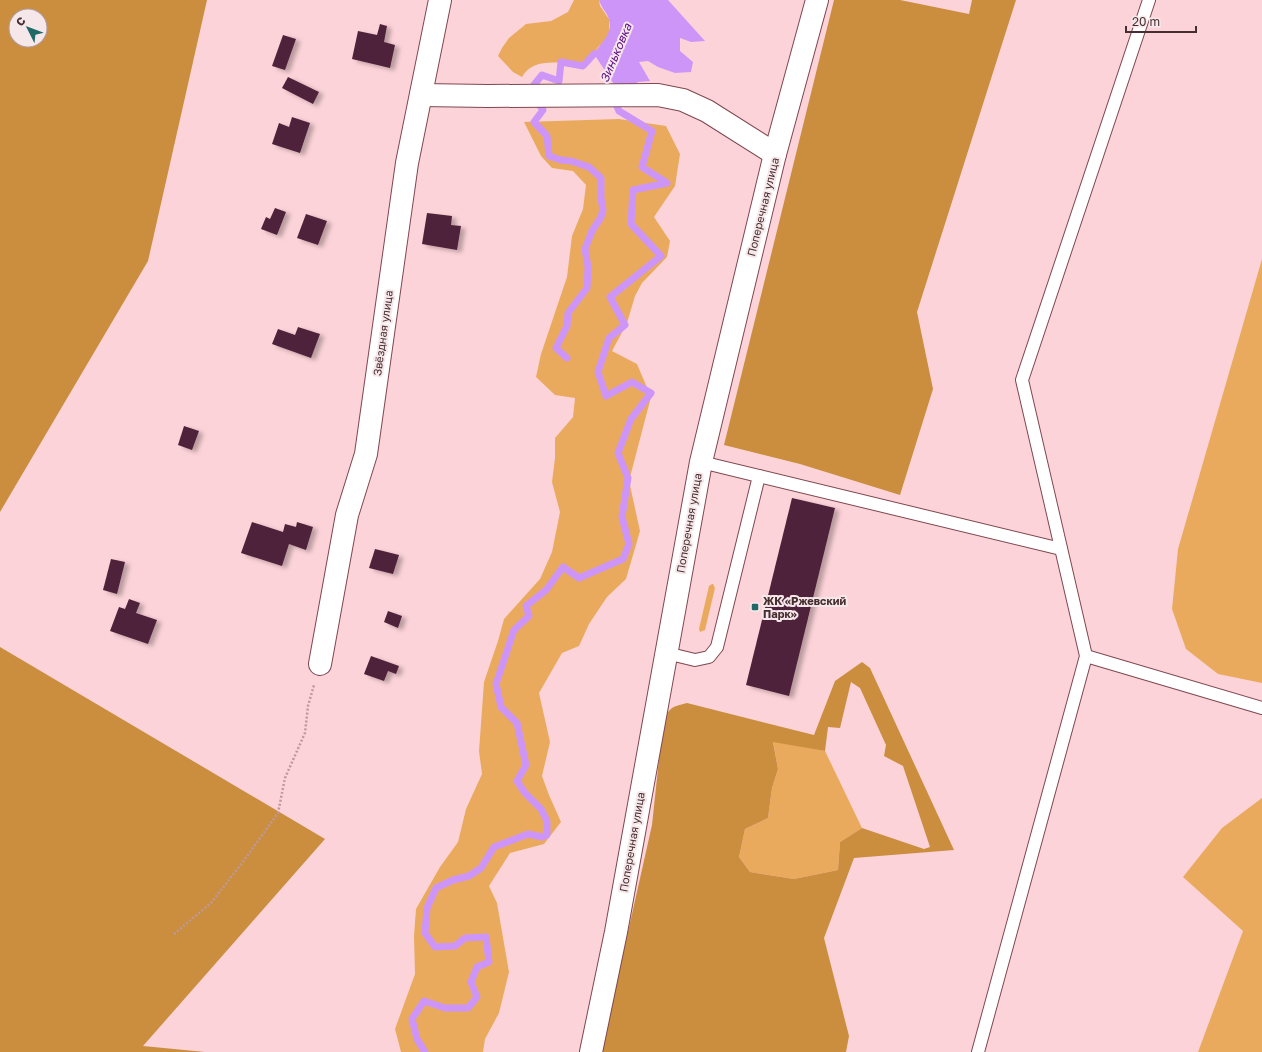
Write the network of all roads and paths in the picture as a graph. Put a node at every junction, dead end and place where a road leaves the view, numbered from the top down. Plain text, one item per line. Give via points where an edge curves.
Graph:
1 (440, 0) edge
2 (817, 0) edge
3 (1149, 0) edge
4 (421, 95) junction
5 (776, 154) junction
6 (701, 462) junction
7 (759, 476) junction
8 (1062, 549) junction
9 (666, 652) junction
10 (1086, 656) junction
11 (320, 664) joint
12 (1262, 708) edge
13 (174, 934) dead end
14 (591, 1052) edge
15 (978, 1052) edge

1 - 4 street, Звёздная улица
2 - 5 street, Поперечная улица
3 - 8 lane via 1022,380
4 - 5 street via 658,95 683,100 707,111
4 - 11 street, Звёздная улица via 407,163 366,454 347,515
5 - 6 street, Поперечная улица
6 - 7 lane
6 - 9 street, Поперечная улица
7 - 8 lane
7 - 9 lane via 717,647 708,657 695,660
8 - 10 lane
9 - 14 street, Поперечная улица via 616,932
10 - 12 lane
10 - 15 lane
11 - 13 path via 308,706 305,733 285,778 278,813 210,903

